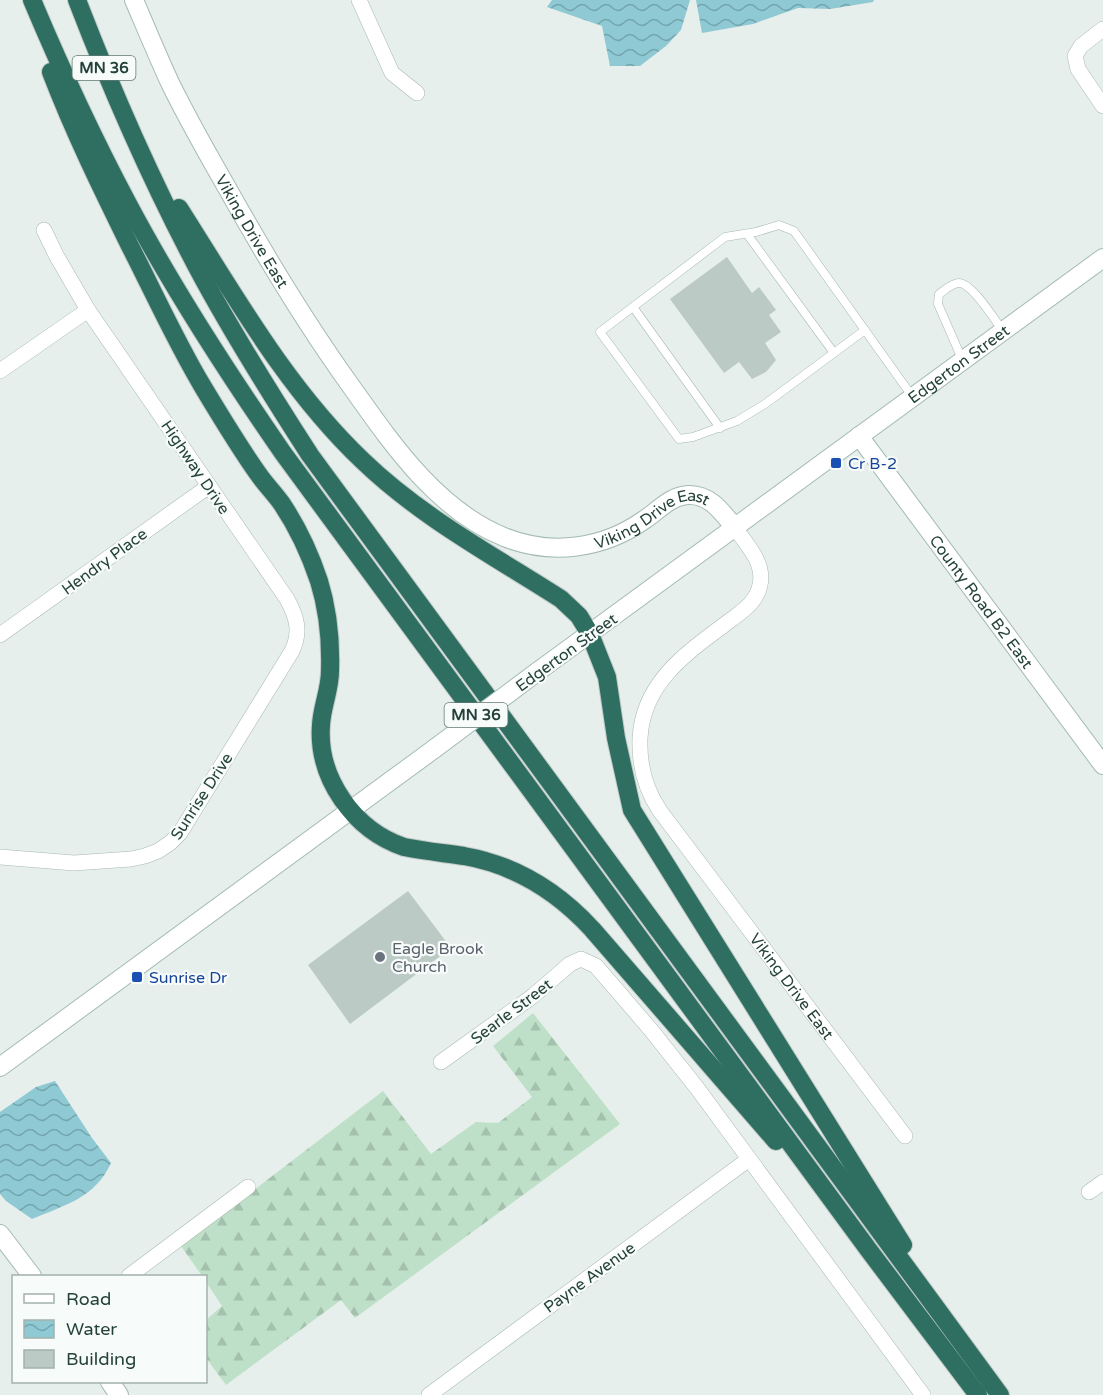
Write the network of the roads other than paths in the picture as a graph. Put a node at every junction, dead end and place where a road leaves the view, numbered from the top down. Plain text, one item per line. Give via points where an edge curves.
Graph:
1 (26, 0) edge
2 (32, 0) edge
3 (77, 0) edge
4 (134, 0) edge
5 (359, 0) edge
6 (1103, 29) edge
7 (417, 93) dead end
8 (1103, 105) edge
9 (133, 136) junction
10 (44, 230) dead end
11 (747, 234) junction
12 (1103, 258) edge
13 (633, 307) junction
14 (88, 310) junction
15 (865, 330) junction
16 (1003, 331) junction
17 (834, 353) junction
18 (963, 360) junction
19 (0, 371) edge
20 (913, 397) junction
21 (720, 428) junction
22 (859, 436) junction
23 (208, 486) junction
24 (735, 528) junction
25 (297, 628) joint
26 (590, 634) junction
27 (0, 635) edge
28 (1103, 765) edge
29 (350, 810) junction
30 (0, 857) edge
31 (441, 1062) dead end
32 (0, 1068) edge
33 (905, 1136) dead end
34 (749, 1159) junction
35 (1103, 1182) edge
36 (248, 1187) dead end
37 (1089, 1192) dead end
38 (0, 1233) edge
39 (868, 1250) junction
40 (31, 1275) edge
41 (130, 1275) edge
42 (980, 1369) junction
43 (429, 1395) edge
44 (923, 1395) edge
45 (978, 1395) edge
46 (1000, 1395) edge

1 - 29 highway via 61,99 153,294 202,386 282,504 311,558 330,640 321,746 332,782
2 - 39 highway, MN 36 via 128,203 170,279 246,399
3 - 9 highway, MN 36
4 - 24 street, Viking Drive East via 171,86 306,322 377,423 439,494 462,513 502,536 543,547 567,548 608,539 635,526 670,501 688,495 715,504
5 - 7 street via 392,73
6 - 8 street via 1081,46 1075,56 1078,69
9 - 26 highway via 248,318 311,403 362,461 411,501 561,599 579,616
9 - 42 highway, MN 36 via 222,312 310,454
10 - 14 street, Highway Drive
11 - 13 lane via 725,237
11 - 15 lane via 779,225 794,231
11 - 17 lane
12 - 16 street, Edgerton Street
13 - 21 lane
13 - 21 lane via 600,332 679,440
14 - 19 street
14 - 23 street, Highway Drive
15 - 17 lane
15 - 20 lane
16 - 18 street, Edgerton Street
16 - 18 lane via 962,283 939,294 938,304
17 - 21 lane via 765,404
18 - 20 street, Edgerton Street
20 - 22 street, Edgerton Street
22 - 24 street, Edgerton Street
22 - 28 street, County Road B2 East
23 - 25 street, Highway Drive via 287,599
23 - 27 street, Hendry Place
24 - 26 street, Edgerton Street
24 - 33 street, Viking Drive East via 759,564 758,592 746,608 674,664 662,678 648,703 640,730 641,768 660,812
25 - 30 street, Sunrise Drive via 292,651 180,833 170,843 131,859 74,863
26 - 29 street, Edgerton Street, bridge
26 - 42 highway via 607,677 632,810
29 - 32 street, Edgerton Street
29 - 39 highway via 374,834 390,843 511,869 560,898 652,997
31 - 34 street, Searle Street via 581,959 596,966 629,1002
34 - 43 street, Payne Avenue
34 - 44 street
35 - 37 street
36 - 41 street
38 - 40 street
39 - 45 highway, MN 36
42 - 46 highway, MN 36

